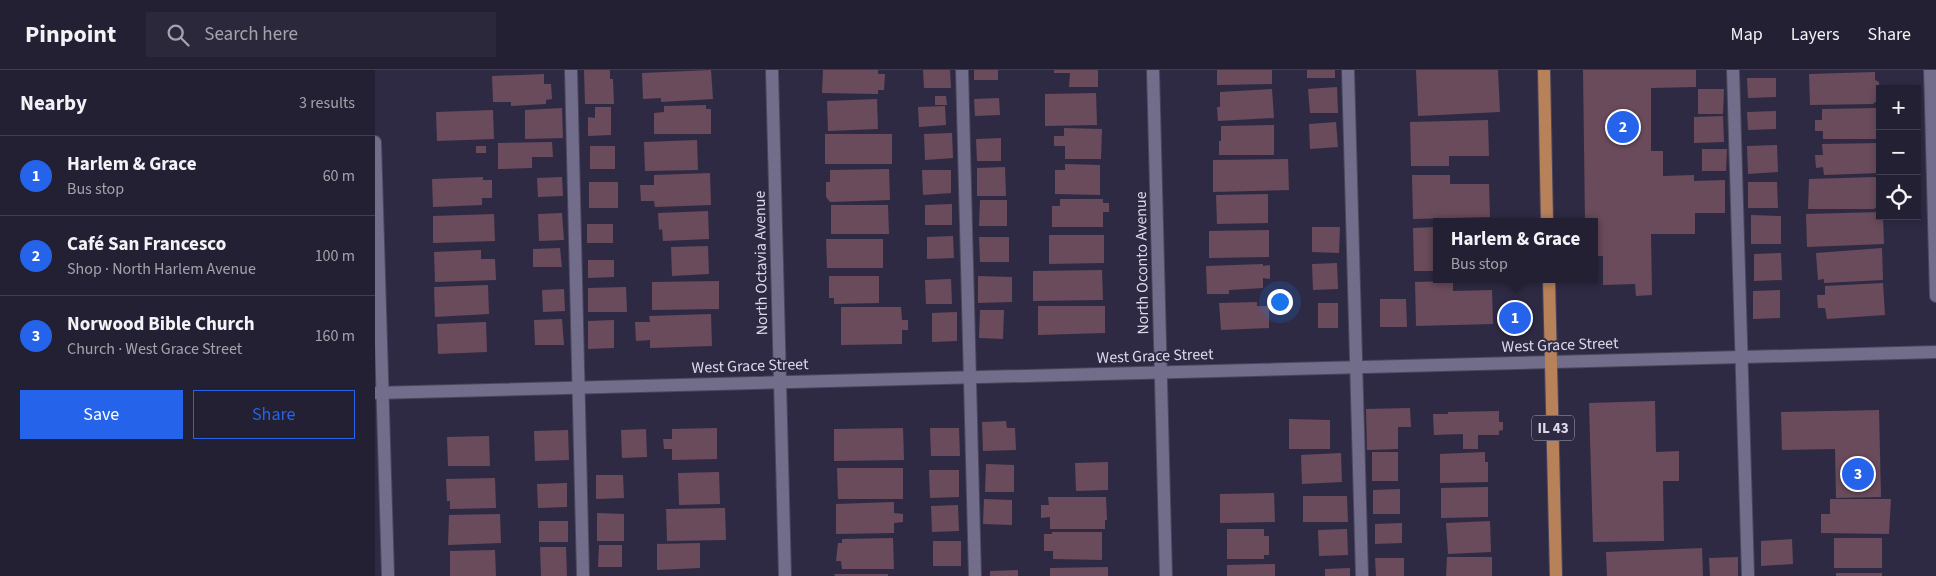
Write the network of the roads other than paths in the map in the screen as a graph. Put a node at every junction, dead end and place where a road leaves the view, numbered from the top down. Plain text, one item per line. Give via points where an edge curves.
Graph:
1 (571, 70) edge
2 (772, 70) edge
3 (962, 70) edge
4 (1153, 70) edge
5 (1348, 70) edge
6 (1544, 70) edge
7 (1733, 70) edge
8 (1930, 70) edge
9 (375, 142) edge
10 (1547, 218) edge
11 (1549, 283) edge
12 (1936, 296) edge
13 (1936, 352) edge
14 (1741, 357) junction
15 (1551, 362) junction
16 (1357, 367) junction
17 (1160, 372) junction
18 (969, 377) junction
19 (780, 382) junction
20 (577, 387) junction
21 (379, 393) edge
22 (388, 576) edge
23 (583, 576) edge
24 (785, 576) edge
25 (975, 576) edge
26 (1166, 576) edge
27 (1363, 576) edge
28 (1556, 576) edge
29 (1748, 576) edge

1 - 20 street
2 - 19 street, North Octavia Avenue
3 - 18 street
4 - 17 street, North Oconto Avenue
5 - 16 street
6 - 10 main road
7 - 14 street
8 - 12 street
9 - 21 street
11 - 15 main road, IL 43
13 - 14 street, West Grace Street
14 - 15 street, West Grace Street
14 - 29 street
15 - 16 street, West Grace Street
15 - 28 main road, IL 43
16 - 17 street, West Grace Street
16 - 27 street
17 - 18 street, West Grace Street
17 - 26 street, North Oconto Avenue
18 - 19 street, West Grace Street
18 - 25 street
19 - 20 street, West Grace Street
19 - 24 street, North Octavia Avenue
20 - 21 street, West Grace Street
20 - 23 street
21 - 22 street

